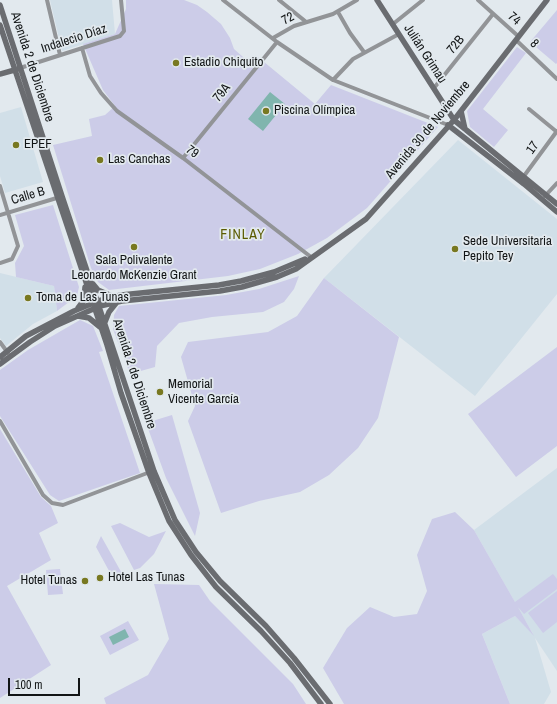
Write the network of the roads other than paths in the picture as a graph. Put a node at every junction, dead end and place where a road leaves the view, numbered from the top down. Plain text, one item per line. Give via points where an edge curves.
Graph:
1 (47, 0) edge
2 (121, 0) edge
3 (223, 0) edge
4 (278, 0) edge
5 (348, 0) edge
6 (357, 0) edge
7 (377, 0) edge
8 (423, 0) edge
9 (478, 0) edge
10 (547, 0) edge
11 (351, 4) junction
12 (0, 5) edge
13 (338, 12) junction
14 (493, 14) junction
15 (2, 20) edge
16 (305, 21) junction
17 (393, 24) junction
18 (0, 25) edge
19 (399, 34) junction
20 (273, 38) junction
21 (517, 38) junction
22 (278, 42) junction
23 (82, 48) junction
24 (364, 52) junction
25 (60, 55) junction
26 (17, 69) junction
27 (0, 74) edge
28 (557, 79) edge
29 (333, 80) junction
30 (434, 88) junction
31 (529, 109) dead end
32 (461, 111) junction
33 (454, 120) junction
34 (448, 125) junction
35 (465, 129) junction
36 (456, 131) junction
37 (557, 132) edge
38 (442, 133) junction
39 (183, 158) junction
40 (524, 176) junction
41 (557, 183) edge
42 (0, 186) edge
43 (59, 197) junction
44 (544, 197) junction
45 (557, 204) edge
46 (557, 212) edge
47 (8, 213) junction
48 (0, 215) edge
49 (310, 257) junction
50 (0, 263) edge
51 (88, 283) junction
52 (116, 299) junction
53 (96, 305) junction
54 (76, 310) junction
55 (77, 316) junction
56 (105, 322) junction
57 (101, 328) junction
58 (0, 342) edge
59 (8, 354) junction
60 (0, 357) edge
61 (0, 364) edge
62 (0, 421) edge
63 (152, 472) junction
64 (321, 704) edge
65 (330, 704) edge

1 - 25 street
2 - 23 street, Indalecio Díaz via 124,31 120,36
3 - 20 street
4 - 16 street
5 - 11 street
6 - 11 street, 72
7 - 17 main road, Julián Grimau
8 - 17 street
9 - 14 street, 74
10 - 21 main road, Avenida 30 de Noviembre
11 - 13 street, 72
12 - 15 main road, Avenida 2 de Diciembre
13 - 16 street, 72
13 - 24 street
14 - 21 street, 74
14 - 30 street, 72B
15 - 26 main road, Avenida 2 de Diciembre
16 - 20 street, 72
17 - 19 main road, Julián Grimau
18 - 26 main road, Avenida 2 de Diciembre
19 - 24 street
19 - 30 main road, Julián Grimau
20 - 22 street
21 - 28 street, 8
21 - 32 main road, Avenida 30 de Noviembre
22 - 29 street
22 - 39 street, 79A
23 - 25 street, Indalecio Díaz
23 - 39 street, 79 via 90,76 117,111
24 - 29 street
25 - 26 street, Indalecio Díaz
26 - 27 main road, Indalecio Díaz
26 - 43 main road, Avenida 2 de Diciembre
29 - 34 street
30 - 33 main road, Julián Grimau
31 - 37 street
32 - 33 main road, Avenida 30 de Noviembre
32 - 35 main road
33 - 34 main road, Avenida 30 de Noviembre
33 - 35 main road, Julián Grimau
34 - 36 main road
34 - 38 main road, Avenida 30 de Noviembre
35 - 40 main road, Julián Grimau
36 - 38 main road
36 - 44 main road
37 - 40 street, 17
38 - 49 main road, Avenida 30 de Noviembre via 366,219
39 - 49 street, 79
40 - 44 main road, Julián Grimau
41 - 44 street
42 - 47 street
43 - 47 street, Calle B
43 - 51 main road, Avenida 2 de Diciembre
44 - 45 main road
44 - 46 main road
47 - 48 street, Calle B
47 - 50 street via 18,246 12,259
49 - 52 main road, Avenida 30 de Noviembre via 296,269 242,287
51 - 52 main road
51 - 53 main road, Avenida 2 de Diciembre
51 - 54 main road via 84,300
52 - 53 main road, Avenida 30 de Noviembre
52 - 56 main road
53 - 54 main road, Avenida 30 de Noviembre
53 - 55 main road, Avenida 30 de Noviembre
53 - 56 main road, Avenida 2 de Diciembre
53 - 57 main road, Avenida 2 de Diciembre
54 - 59 main road, Avenida 30 de Noviembre via 26,336
55 - 57 main road via 89,318
55 - 59 main road, Avenida 30 de Noviembre
56 - 63 main road, Avenida 2 de Diciembre
57 - 63 main road, Avenida 2 de Diciembre
58 - 59 street
59 - 60 main road, Avenida 30 de Noviembre
59 - 61 main road, Avenida 30 de Noviembre
62 - 63 street via 43,496 52,503 63,505
63 - 64 main road, Avenida 2 de Diciembre via 170,524 191,555 216,587 290,663
63 - 65 main road, Avenida 2 de Diciembre via 175,520 196,552 220,581 266,626

